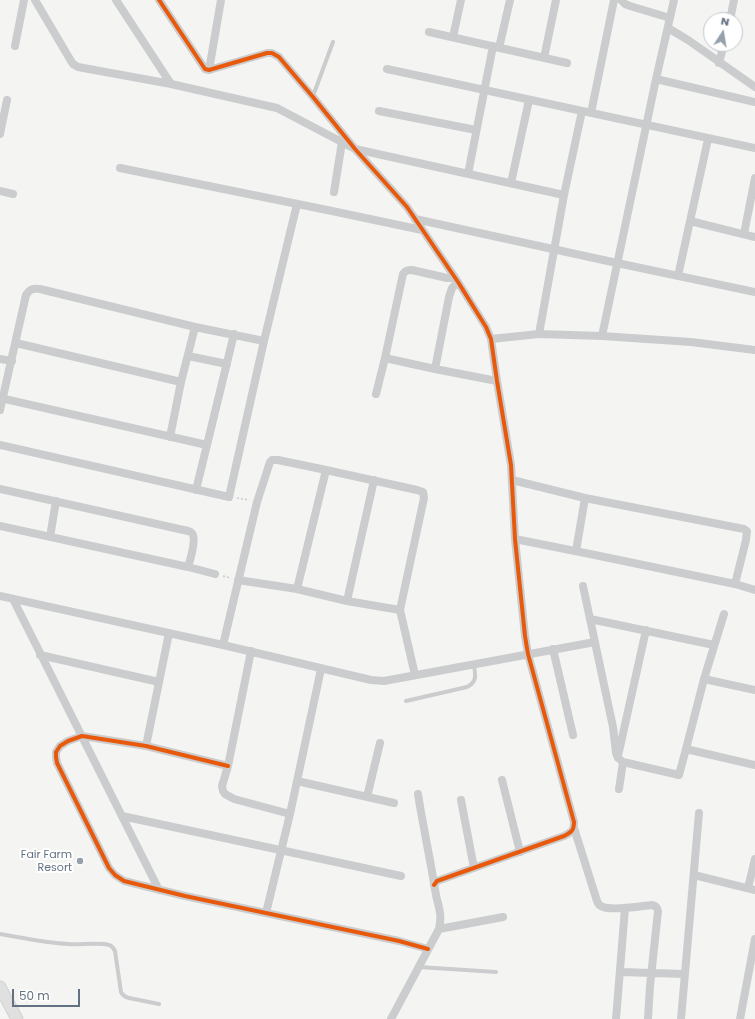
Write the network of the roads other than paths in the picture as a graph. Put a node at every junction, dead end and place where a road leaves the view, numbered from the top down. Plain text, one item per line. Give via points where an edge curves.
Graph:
1 (24, 0) edge
2 (35, 0) edge
3 (116, 0) edge
4 (159, 0) edge
5 (213, 0) edge
6 (221, 0) edge
7 (461, 0) edge
8 (510, 0) edge
9 (556, 0) edge
10 (614, 0) edge
11 (621, 0) edge
12 (674, 0) edge
13 (734, 0) edge
14 (220, 10) junction
15 (732, 12) edge
16 (670, 18) junction
17 (668, 28) junction
18 (429, 32) dead end
19 (453, 37) junction
20 (332, 42) dead end
21 (15, 46) dead end
22 (496, 47) junction
23 (722, 52) edge
24 (544, 58) junction
25 (719, 62) junction
26 (567, 63) dead end
27 (387, 69) dead end
28 (209, 70) junction
29 (656, 79) junction
30 (170, 84) junction
31 (755, 87) edge
32 (484, 89) junction
33 (313, 97) junction
34 (8, 100) dead end
35 (529, 100) junction
36 (755, 102) edge
37 (379, 111) dead end
38 (587, 112) junction
39 (646, 125) junction
40 (476, 130) junction
41 (0, 134) edge
42 (708, 139) junction
43 (342, 142) junction
44 (755, 148) edge
45 (355, 149) junction
46 (120, 168) dead end
47 (468, 174) junction
48 (755, 178) edge
49 (511, 183) junction
50 (0, 191) edge
51 (334, 192) dead end
52 (13, 194) dead end
53 (564, 195) junction
54 (297, 204) junction
55 (415, 219) junction
56 (690, 221) junction
57 (422, 230) junction
58 (744, 234) junction
59 (755, 237) edge
60 (554, 249) junction
61 (616, 263) junction
62 (678, 276) junction
63 (456, 280) junction
64 (755, 292) edge
65 (195, 327) junction
66 (234, 334) junction
67 (538, 334) junction
68 (602, 336) junction
69 (491, 339) junction
70 (264, 341) junction
71 (16, 343) junction
72 (755, 350) edge
73 (188, 356) junction
74 (385, 358) junction
75 (0, 359) edge
76 (12, 361) junction
77 (227, 364) junction
78 (434, 369) junction
79 (497, 381) junction
80 (181, 382) junction
81 (376, 394) dead end
82 (1, 398) edge
83 (0, 410) edge
84 (170, 437) junction
85 (0, 445) edge
86 (207, 445) junction
87 (326, 470) junction
88 (374, 480) junction
89 (512, 480) junction
90 (0, 489) edge
91 (196, 490) junction
92 (585, 498) junction
93 (56, 501) junction
94 (0, 526) edge
95 (50, 537) junction
96 (515, 539) junction
97 (576, 551) junction
98 (188, 567) junction
99 (215, 574) road end
100 (238, 580) junction
101 (735, 584) junction
102 (583, 586) dead end
103 (297, 589) junction
104 (755, 590) edge
105 (0, 596) edge
106 (13, 599) junction
107 (347, 601) junction
108 (400, 610) junction
109 (724, 614) dead end
110 (590, 619) junction
111 (646, 630) junction
112 (170, 633) junction
113 (595, 642) junction
114 (223, 645) junction
115 (714, 645) junction
116 (553, 649) junction
117 (251, 651) junction
118 (528, 654) junction
119 (40, 655) junction
120 (474, 664) junction
121 (321, 669) junction
122 (415, 675) junction
123 (704, 679) junction
124 (159, 682) junction
125 (755, 690) edge
126 (406, 700) dead end
127 (573, 735) dead end
128 (82, 736) junction
129 (380, 743) dead end
130 (146, 746) junction
131 (686, 749) junction
132 (620, 760) junction
133 (755, 765) edge
134 (228, 766) junction
135 (502, 780) dead end
136 (297, 781) junction
137 (619, 789) dead end
138 (418, 794) dead end
139 (367, 797) junction
140 (461, 800) dead end
141 (394, 803) dead end
142 (699, 813) dead end
143 (290, 814) junction
144 (122, 816) junction
145 (574, 828) junction
146 (281, 850) junction
147 (520, 852) junction
148 (755, 859) edge
149 (474, 868) junction
150 (694, 875) junction
151 (401, 876) dead end
152 (434, 885) junction
153 (752, 889) edge
154 (159, 890) junction
155 (625, 908) junction
156 (266, 913) junction
157 (503, 917) dead end
158 (439, 929) junction
159 (0, 934) edge
160 (755, 939) edge
161 (428, 949) junction
162 (418, 968) junction
163 (496, 972) dead end
164 (620, 972) junction
165 (651, 973) junction
166 (685, 974) junction
167 (0, 987) edge
168 (159, 1004) dead end
169 (16, 1019) edge
170 (391, 1019) edge
171 (616, 1019) edge
172 (648, 1019) edge
173 (680, 1019) edge
174 (740, 1019) edge

1 - 21 street
2 - 30 street via 73,64
3 - 30 street
4 - 28 street via 203,67
5 - 14 street
6 - 14 street
7 - 19 street
8 - 22 street
9 - 24 street
10 - 38 street
11 - 16 street via 630,6
12 - 16 street
13 - 15 street
14 - 28 street
16 - 17 street
17 - 25 street
17 - 29 street
18 - 19 street
19 - 22 street
20 - 33 lane
22 - 24 street
22 - 32 street
23 - 25 street
24 - 26 street
25 - 31 street
27 - 32 street
28 - 33 street via 272,53 279,57
29 - 36 street
29 - 39 street
30 - 43 street via 277,108
32 - 35 street
32 - 40 street
33 - 45 street
34 - 41 street
35 - 38 street
35 - 49 street
37 - 40 street
38 - 39 street
38 - 53 street
39 - 42 street
39 - 61 street
40 - 47 street
42 - 44 street
42 - 56 street
43 - 45 street
43 - 51 street
45 - 47 street
45 - 55 street
46 - 54 street
47 - 49 street
48 - 58 street
49 - 53 street
50 - 52 street
53 - 60 street
54 - 57 street
54 - 70 street
55 - 57 street
55 - 60 street
56 - 58 street
56 - 62 street
57 - 63 street
58 - 59 street
60 - 61 street
60 - 67 street
61 - 62 street
61 - 68 street
62 - 64 street
63 - 69 street
63 - 74 street via 412,270 405,271
63 - 78 street via 449,297
65 - 66 street
65 - 71 street via 33,288 26,295
65 - 73 street
66 - 70 street
66 - 77 street
67 - 68 street
67 - 69 street
68 - 72 street via 691,342
69 - 79 street
70 - 91 street via 229,497
71 - 76 street
71 - 80 street
73 - 77 street
73 - 80 street
74 - 78 street
74 - 81 street
75 - 76 street
76 - 82 street
77 - 86 street
78 - 79 street
79 - 89 street
80 - 84 street
82 - 83 street
82 - 84 street
84 - 86 street
85 - 91 street
86 - 91 street
87 - 88 street
87 - 100 street via 278,460 270,462 257,502
87 - 103 street
88 - 107 street
88 - 108 street via 420,491 424,496
89 - 92 street
89 - 96 street
90 - 93 street
92 - 97 street
92 - 101 street via 744,529 747,531 746,540
93 - 95 street
93 - 98 street via 188,531 193,536
94 - 95 street
95 - 98 street
96 - 97 street
96 - 118 street
97 - 101 street
98 - 99 street
100 - 103 street
100 - 114 street
101 - 104 street
102 - 110 street
103 - 107 street
105 - 106 street
106 - 112 street
106 - 119 street
107 - 108 street
108 - 122 street
109 - 115 street
110 - 111 street
110 - 113 street
111 - 115 street
111 - 132 street
112 - 114 street
112 - 124 street
113 - 116 street
113 - 132 street via 613,727 616,754
114 - 117 street
115 - 123 street
116 - 118 street
116 - 127 street
117 - 121 street
117 - 134 street
118 - 120 street
118 - 145 street
119 - 124 street
119 - 128 street
120 - 122 street
120 - 126 lane via 476,678 471,685
121 - 122 street via 384,681
121 - 136 street
123 - 125 street
123 - 131 street
124 - 130 street
128 - 130 street
128 - 144 street
128 - 154 street via 60,746 56,752 57,763 109,868 124,881
129 - 139 street
130 - 134 street
131 - 132 street via 679,775
131 - 133 street
132 - 137 street
134 - 143 street via 222,786 225,794 234,799
135 - 147 street
136 - 139 street
136 - 143 street
138 - 152 street
139 - 141 street
140 - 149 street
142 - 150 street
143 - 146 street
144 - 146 street
144 - 154 street
145 - 147 street via 564,836
145 - 155 street via 599,905 606,908
146 - 151 street
146 - 156 street
147 - 149 street
148 - 153 street
149 - 152 street via 437,881
150 - 153 street
150 - 166 street
152 - 158 street via 440,910
154 - 156 street
155 - 164 street
155 - 165 street via 652,905 657,908
156 - 161 street
157 - 158 street
158 - 161 street
159 - 168 lane via 65,944 109,944 115,952 122,995
160 - 174 street
161 - 162 street
162 - 163 lane
162 - 170 street
164 - 165 street
164 - 171 street
165 - 166 street
165 - 172 street
166 - 173 street
167 - 169 main road

